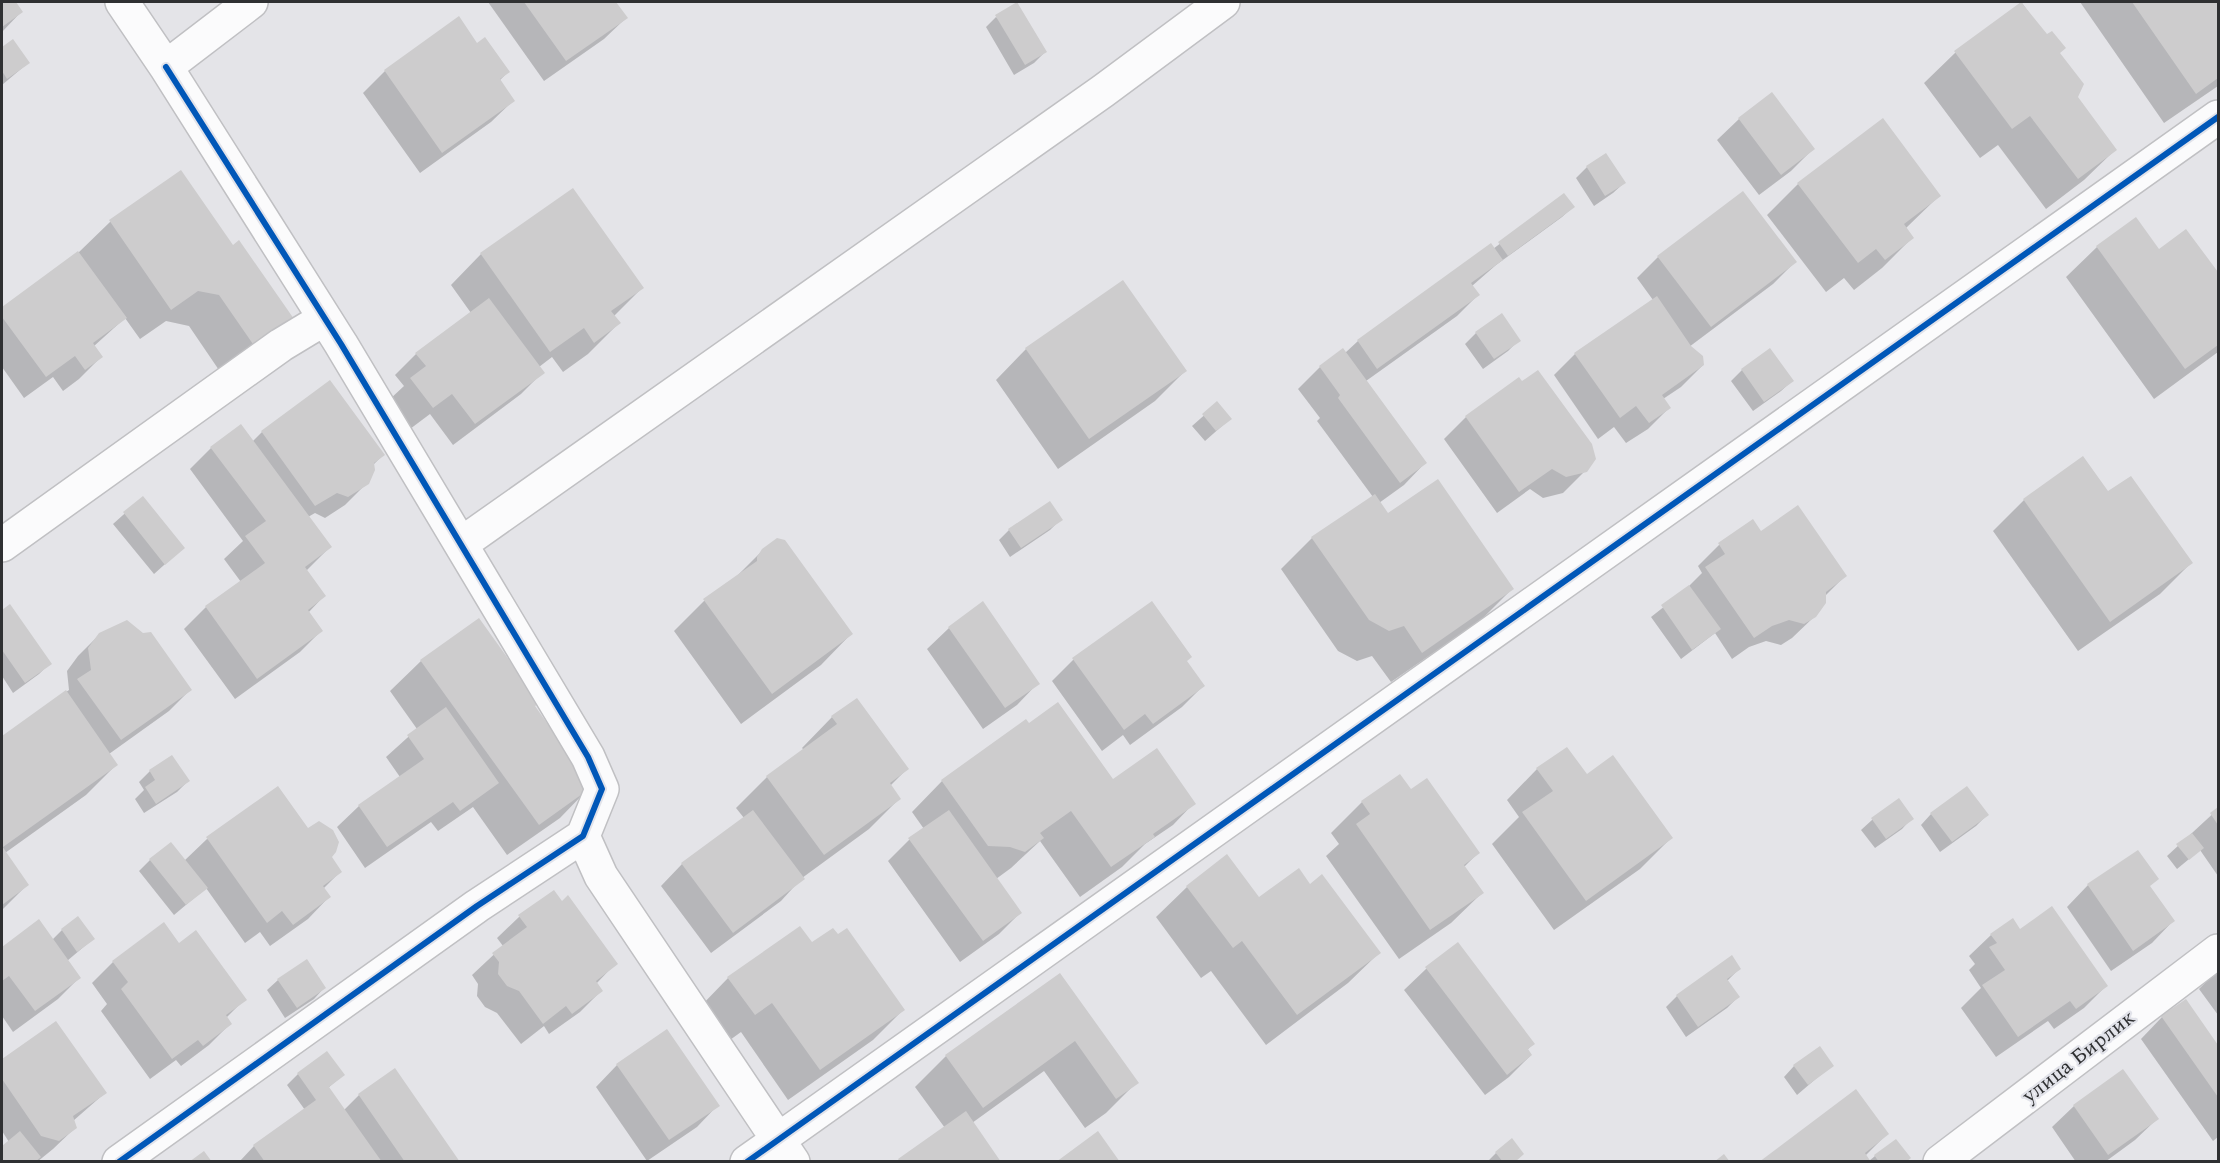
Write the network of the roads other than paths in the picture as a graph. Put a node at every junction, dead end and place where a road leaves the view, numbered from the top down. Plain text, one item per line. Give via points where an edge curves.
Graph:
1 (122, 2) edge
2 (251, 2) edge
3 (1223, 2) edge
4 (166, 67) junction
5 (2218, 117) edge
6 (324, 319) junction
7 (461, 544) junction
8 (2, 545) edge
9 (583, 836) junction
10 (2218, 951) edge
11 (786, 1151) edge
12 (119, 1161) edge
13 (747, 1161) edge
14 (1940, 1161) edge

1 - 4 street
2 - 4 street
3 - 7 street
4 - 6 street
5 - 11 street
6 - 7 street
6 - 8 street via 281,345
7 - 9 street via 588,757 602,789
9 - 11 street via 601,876
9 - 12 street via 477,906
10 - 14 street, улица Бирлик
11 - 13 street

